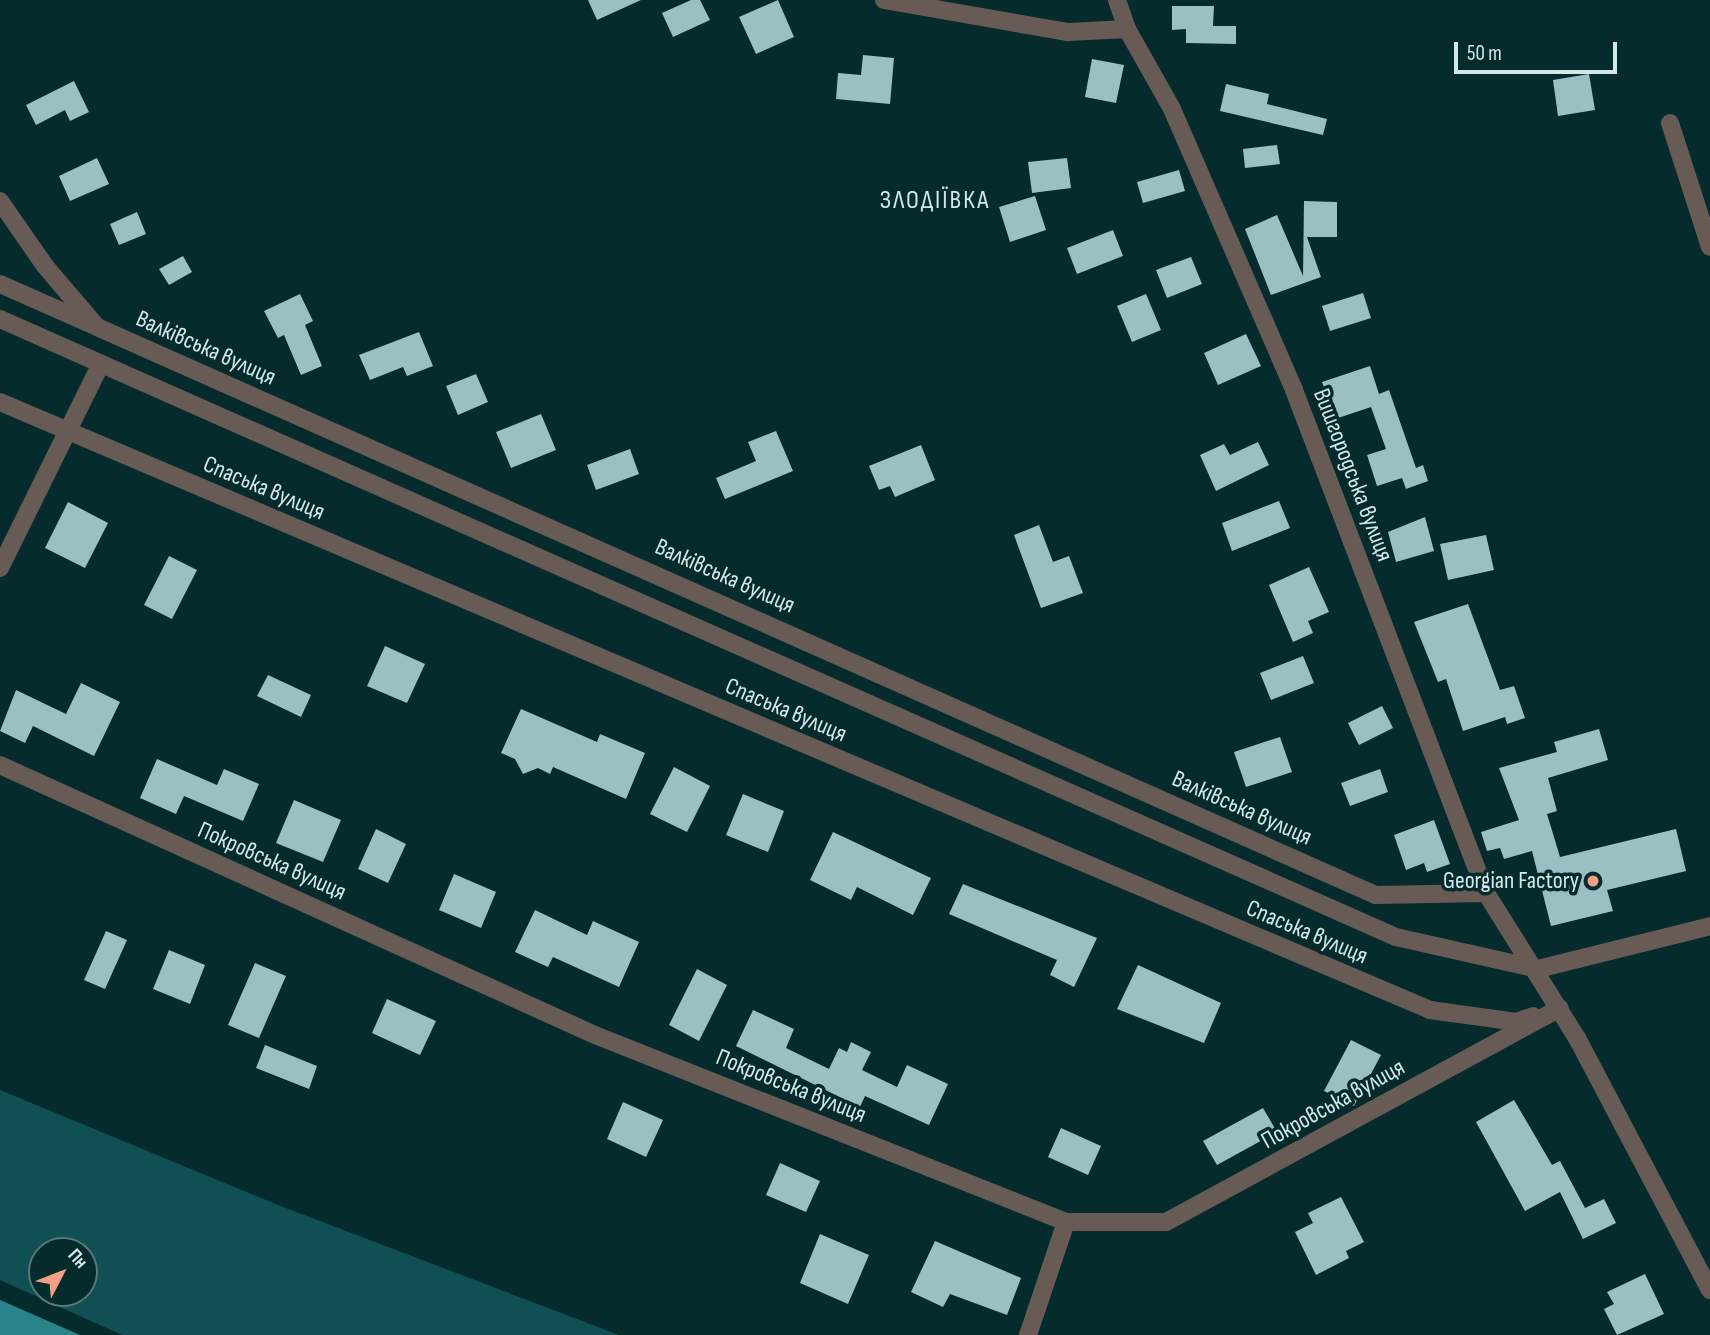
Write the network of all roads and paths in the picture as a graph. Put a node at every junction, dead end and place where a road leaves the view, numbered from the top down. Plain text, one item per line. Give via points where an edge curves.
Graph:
1 (884, 0) edge
2 (1117, 0) edge
3 (1127, 29) junction
4 (1670, 123) dead end
5 (0, 201) edge
6 (1710, 247) edge
7 (0, 284) edge
8 (0, 319) edge
9 (97, 327) junction
10 (101, 364) junction
11 (0, 402) edge
12 (69, 432) junction
13 (592, 545) junction
14 (0, 568) edge
15 (579, 575) junction
16 (0, 765) edge
17 (1225, 827) junction
18 (1213, 855) junction
19 (1486, 893) junction
20 (1710, 926) edge
21 (1538, 969) junction
22 (1560, 1008) junction
23 (1066, 1222) junction
24 (1710, 1290) edge
25 (1028, 1335) edge

1 - 3 street via 1068,32
2 - 3 street, Вишгородська вулиця
3 - 19 street, Вишгородська вулиця via 1172,109 1294,390
4 - 6 street
5 - 9 street, Валківська вулиця
7 - 9 street
8 - 10 street, Спаська вулиця
9 - 13 street, Валківська вулиця
10 - 12 street
10 - 15 street, Спаська вулиця
11 - 12 street, Спаська вулиця
12 - 14 street
12 - 22 street, Спаська вулиця via 1430,1010 1516,1022
13 - 15 street
13 - 17 street, Валківська вулиця
15 - 18 street, Спаська вулиця
16 - 23 street, Покровська вулиця via 595,1035
17 - 18 street
17 - 19 street, Валківська вулиця via 1376,895
18 - 21 street, Спаська вулиця via 1396,937
19 - 21 street, Вишгородська вулиця
20 - 21 street
21 - 22 street, Вишгородська вулиця
22 - 23 street, Покровська вулиця via 1166,1222
22 - 24 street, Вишгородська вулиця
23 - 25 street

